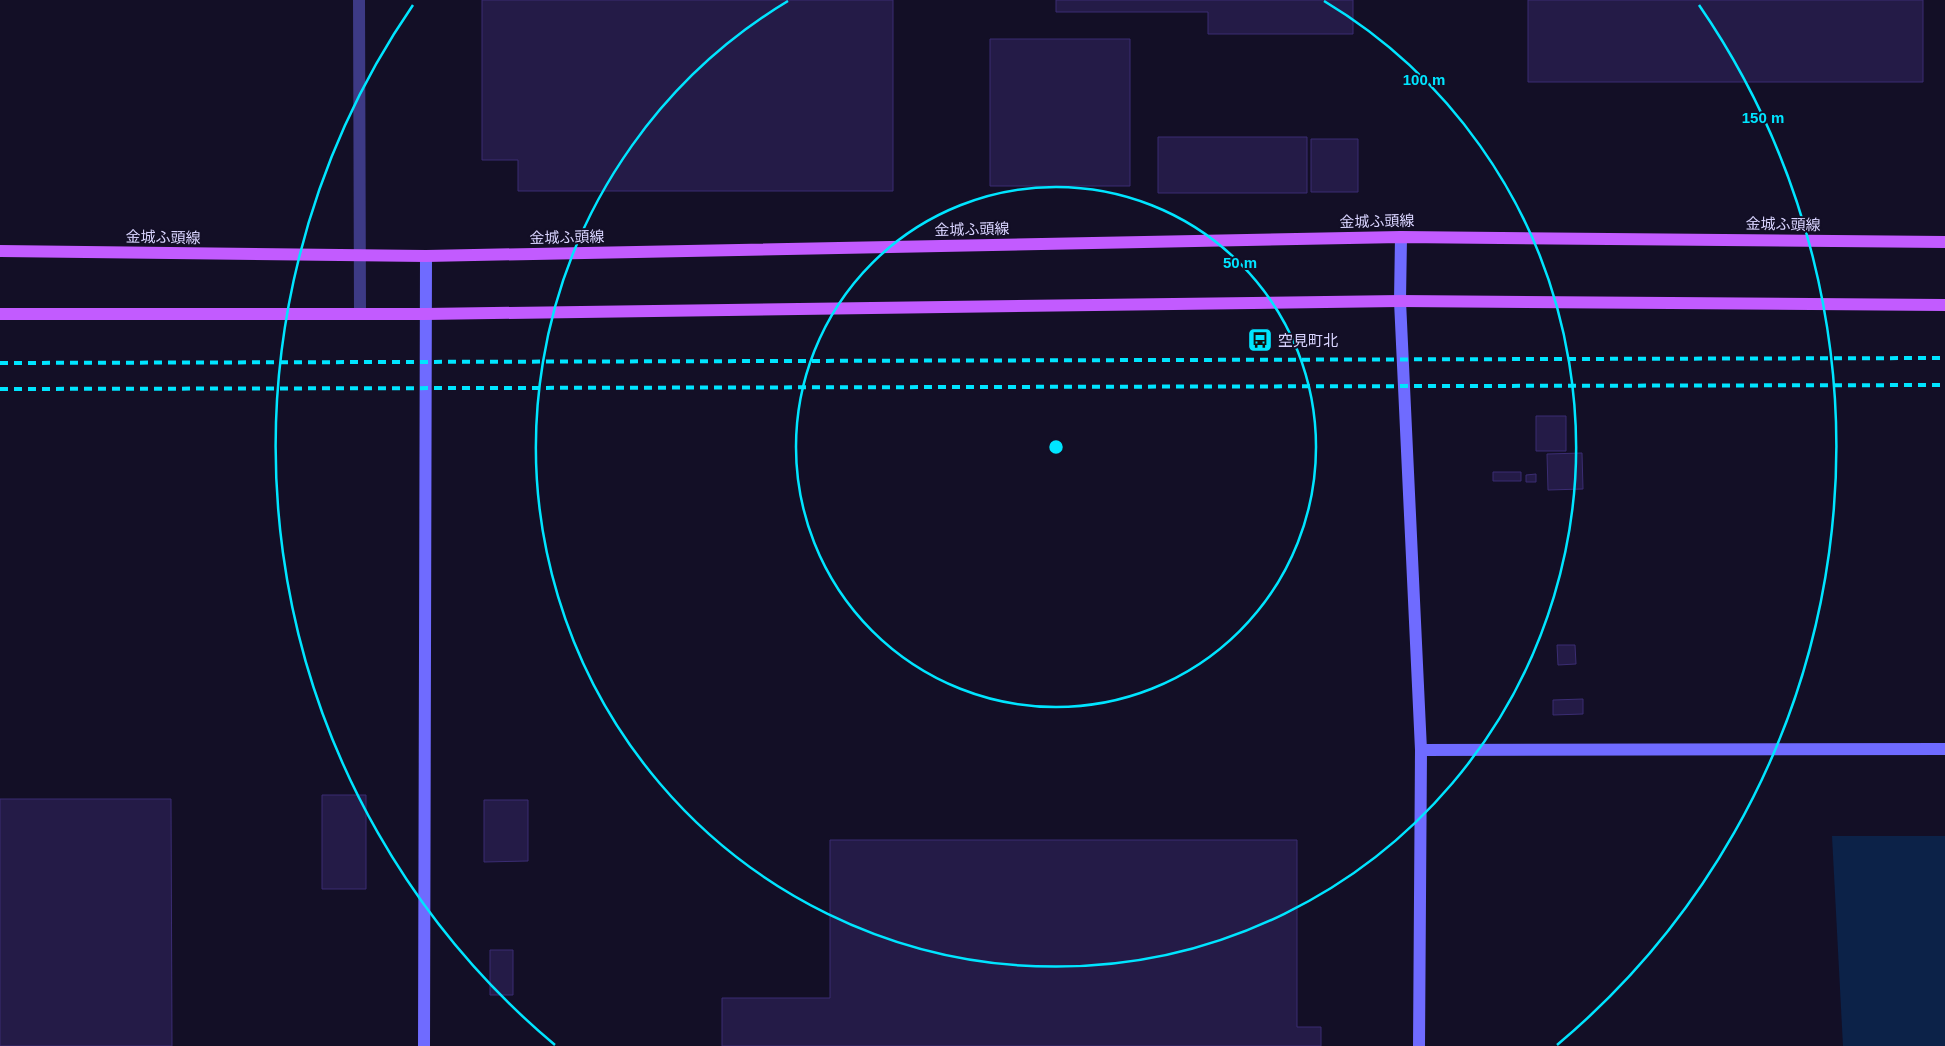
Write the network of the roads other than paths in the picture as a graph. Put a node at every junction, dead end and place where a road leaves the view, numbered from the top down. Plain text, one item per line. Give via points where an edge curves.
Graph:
1 (359, 0) edge
2 (1401, 237) junction
3 (1945, 242) edge
4 (0, 251) edge
5 (360, 255) junction
6 (426, 256) junction
7 (1400, 301) junction
8 (1945, 305) edge
9 (0, 314) edge
10 (360, 314) junction
11 (425, 314) junction
12 (1945, 749) edge
13 (1421, 750) junction
14 (424, 1046) edge
15 (1418, 1046) edge

1 - 5 lane
2 - 3 main road, 金城ふ頭線
2 - 6 main road, 金城ふ頭線
2 - 7 street
4 - 5 main road, 金城ふ頭線
5 - 6 main road, 金城ふ頭線
5 - 10 lane
6 - 11 street
7 - 8 main road
7 - 11 main road
7 - 13 street
9 - 10 main road
10 - 11 main road
11 - 14 street
12 - 13 street
13 - 15 street

